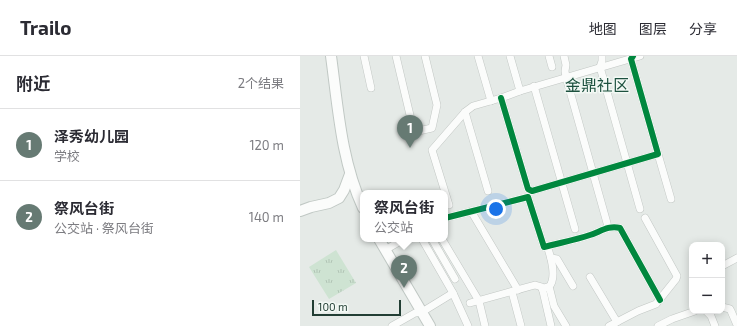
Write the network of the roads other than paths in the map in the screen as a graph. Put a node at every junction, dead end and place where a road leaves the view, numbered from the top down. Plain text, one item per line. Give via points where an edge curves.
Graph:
1 (331, 56) edge
2 (364, 56) edge
3 (396, 56) edge
4 (425, 56) edge
5 (478, 56) edge
6 (510, 56) edge
7 (549, 56) edge
8 (564, 56) edge
9 (602, 56) edge
10 (640, 56) edge
11 (632, 57) edge
12 (552, 67) dead end
13 (600, 67) junction
14 (566, 77) junction
15 (534, 86) junction
16 (371, 88) dead end
17 (520, 91) junction
18 (501, 98) junction
19 (491, 101) junction
20 (465, 112) junction
21 (658, 154) junction
22 (627, 163) junction
23 (593, 173) junction
24 (350, 174) junction
25 (561, 182) junction
26 (444, 190) edge
27 (488, 191) dead end
28 (671, 199) dead end
29 (360, 200) edge
30 (640, 209) dead end
31 (300, 211) edge
32 (471, 211) junction
33 (448, 217) edge
34 (645, 218) dead end
35 (607, 223) dead end
36 (575, 229) dead end
37 (380, 242) edge
38 (399, 242) edge
39 (424, 242) edge
40 (434, 242) edge
41 (444, 242) edge
42 (547, 246) junction
43 (385, 250) junction
44 (551, 258) junction
45 (737, 258) edge
46 (725, 264) edge
47 (590, 278) dead end
48 (455, 279) dead end
49 (573, 286) dead end
50 (545, 288) junction
51 (515, 291) junction
52 (453, 293) junction
53 (660, 300) junction
54 (479, 301) junction
55 (470, 303) dead end
56 (725, 308) edge
57 (422, 312) junction
58 (689, 314) edge
59 (709, 314) edge
60 (617, 322) junction
61 (673, 323) edge
62 (737, 324) edge
63 (392, 326) edge
64 (430, 326) edge
65 (468, 326) edge
66 (485, 326) edge
67 (521, 326) edge
68 (551, 326) edge
69 (566, 326) edge
70 (609, 326) edge
71 (658, 326) edge
72 (715, 326) edge

1 - 24 main road via 342,139
2 - 16 street
3 - 4 street via 414,132 432,128 437,104
5 - 19 street
6 - 17 street
7 - 12 street
8 - 14 street
9 - 13 street
10 - 11 street
11 - 13 street
11 - 21 street
13 - 14 street
13 - 22 street
14 - 15 street
14 - 23 street
15 - 17 street
15 - 25 street
17 - 18 street
18 - 19 street
18 - 25 street via 528,189 532,191
19 - 20 street via 472,106
20 - 26 street via 432,150
20 - 27 street
21 - 22 street
21 - 28 street
22 - 23 street
22 - 30 street
23 - 25 street
23 - 35 street
24 - 29 main road
24 - 31 main road via 338,198
25 - 36 street
32 - 33 street
32 - 42 street via 528,197 544,247
32 - 51 street
34 - 53 street via 677,276
37 - 43 main road
38 - 43 street
39 - 52 street
40 - 48 street
41 - 54 street
42 - 44 street
42 - 53 street via 610,227 620,228
43 - 57 main road
44 - 49 street via 557,259
44 - 50 street via 552,283
45 - 46 street
47 - 60 street
50 - 51 street via 535,285
50 - 68 street
50 - 69 street via 550,290 554,306
51 - 54 street
51 - 67 street
52 - 57 street
52 - 65 street
53 - 60 street
54 - 55 street
54 - 66 street
56 - 62 street via 730,309
57 - 63 street via 415,313
57 - 64 main road
58 - 61 street
59 - 72 street
60 - 70 street
61 - 71 street

